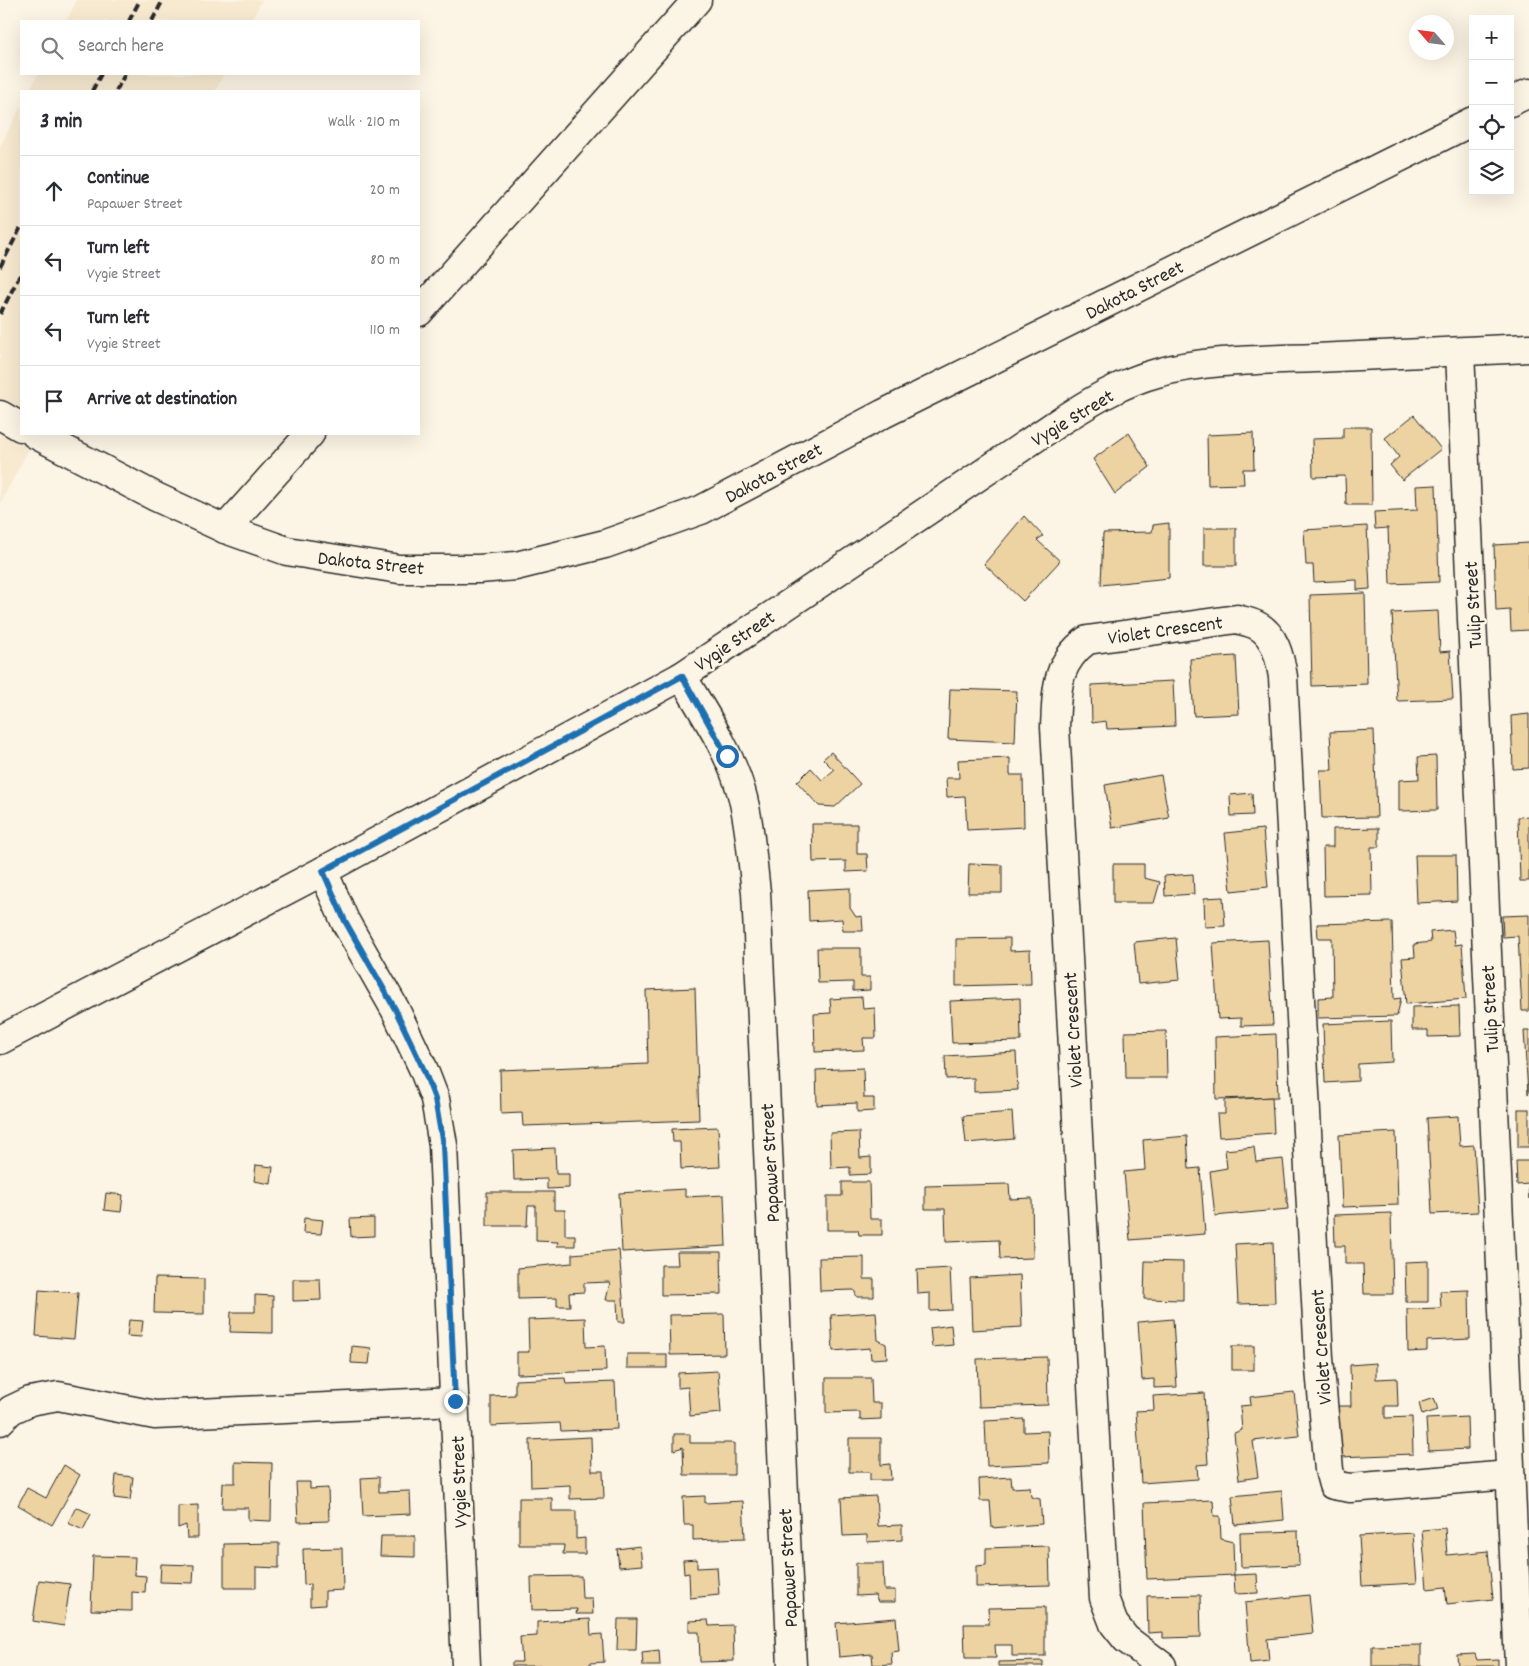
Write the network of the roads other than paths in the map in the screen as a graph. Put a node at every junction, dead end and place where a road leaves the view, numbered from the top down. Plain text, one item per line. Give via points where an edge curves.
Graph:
1 (697, 0) edge
2 (1529, 93) edge
3 (1514, 100) edge
4 (1469, 123) edge
5 (420, 311) edge
6 (1529, 348) edge
7 (1460, 352) junction
8 (0, 415) edge
9 (20, 425) edge
10 (37, 435) edge
11 (309, 435) edge
12 (225, 530) junction
13 (682, 676) junction
14 (323, 871) junction
15 (0, 1040) edge
16 (455, 1401) junction
17 (0, 1421) edge
18 (1510, 1475) junction
19 (466, 1666) edge
20 (792, 1666) edge
21 (1162, 1666) edge
22 (1519, 1666) edge

1 - 5 street
2 - 3 street
4 - 12 street, Dakota Street via 892,410 701,510 652,529 516,566 479,569 399,569 286,551
6 - 7 street, Vygie Street
7 - 13 street, Vygie Street via 1247,360 1183,367 1138,379 1101,396 1062,420
7 - 18 street, Tulip Street
8 - 9 street
10 - 12 street, Dakota Street
11 - 12 street
13 - 14 street, Vygie Street
13 - 20 street, Papawer Street via 727,756 741,791 756,892
14 - 15 street
14 - 16 street, Vygie Street via 345,921 395,1009 435,1099 443,1145
16 - 17 street via 155,1415 58,1396 30,1401 11,1410
16 - 19 street, Vygie Street
18 - 21 street, Violet Crescent via 1350,1488 1334,1485 1331,1478 1319,1358 1284,686 1279,653 1258,626 1237,619 1087,640 1073,651 1063,667 1057,690 1055,727 1104,1598 1114,1624 1126,1639
18 - 22 street, Tulip Street

